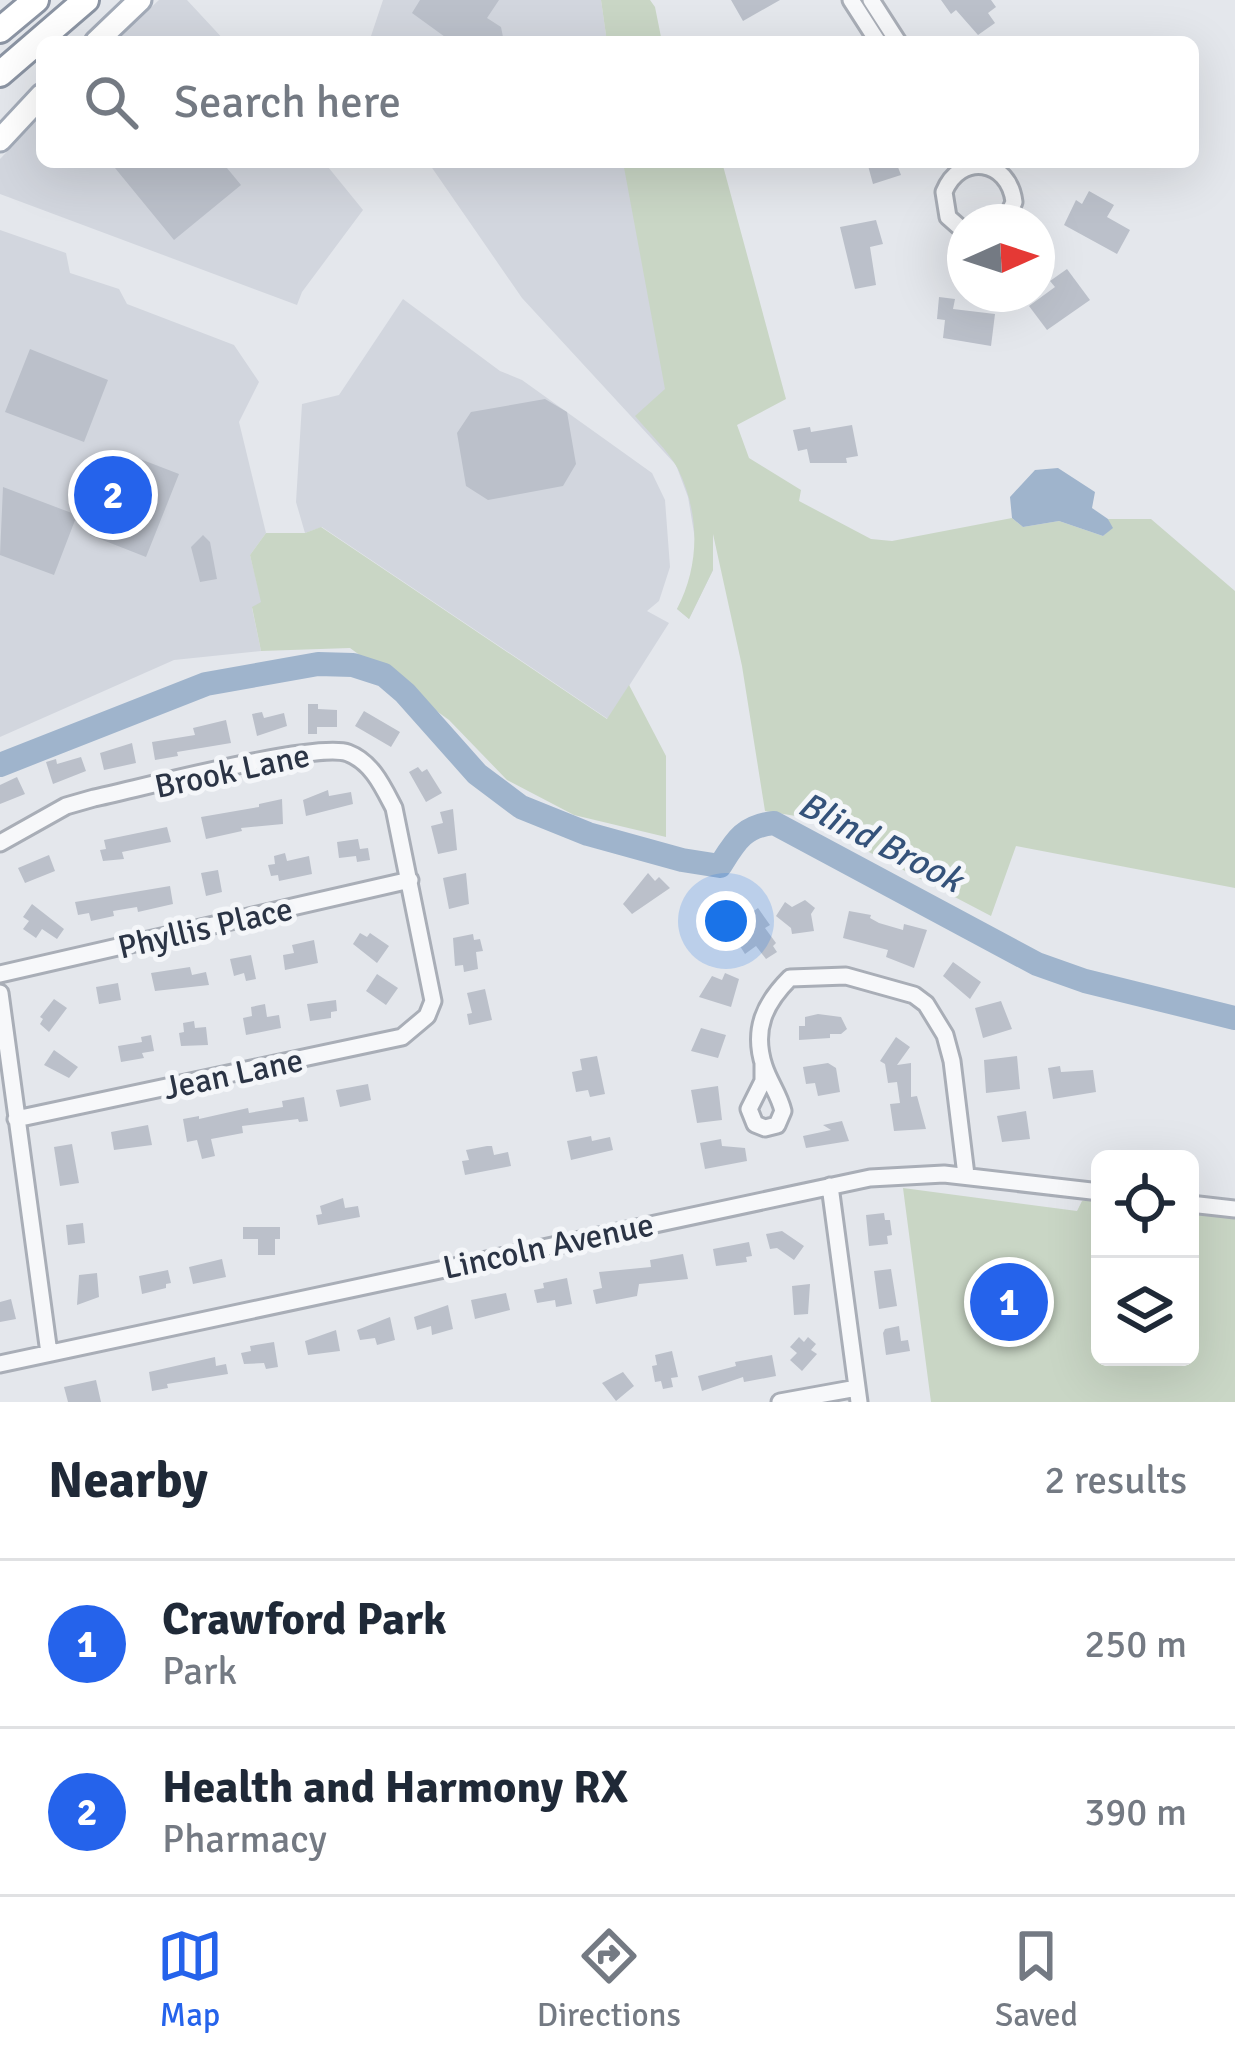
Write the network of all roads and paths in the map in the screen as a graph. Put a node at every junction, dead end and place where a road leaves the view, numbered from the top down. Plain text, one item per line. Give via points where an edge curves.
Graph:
1 (36, 0) edge
2 (86, 0) edge
3 (140, 0) edge
4 (851, 0) edge
5 (871, 0) edge
6 (0, 30) edge
7 (44, 36) edge
8 (102, 36) edge
9 (874, 36) edge
10 (894, 36) edge
11 (36, 43) edge
12 (0, 74) edge
13 (36, 101) edge
14 (0, 140) edge
15 (954, 168) edge
16 (995, 168) edge
17 (1012, 204) edge
18 (947, 214) edge
19 (0, 843) edge
20 (410, 880) junction
21 (0, 974) edge
22 (0, 993) edge
23 (433, 1001) joint
24 (763, 1064) dead end
25 (16, 1119) junction
26 (966, 1175) junction
27 (830, 1186) junction
28 (1091, 1191) edge
29 (1199, 1205) edge
30 (1235, 1209) edge
31 (49, 1354) junction
32 (0, 1364) edge
33 (858, 1395) edge
34 (780, 1402) edge

1 - 6 highway
2 - 7 highway
3 - 8 main road
4 - 9 street
5 - 10 street
11 - 12 highway
13 - 14 main road
15 - 18 street via 944,192
16 - 17 street via 1013,189
19 - 20 street, Brook Lane via 94,798 340,751 364,761 380,781
20 - 21 street, Phyllis Place
20 - 23 street, Brook Lane
22 - 25 street
23 - 25 street, Jean Lane via 402,1037
24 - 26 street via 766,1002 790,978 846,976 914,995 945,1036
25 - 31 street
26 - 27 street, Lincoln Avenue
26 - 28 street, Lincoln Avenue
27 - 31 street, Lincoln Avenue
27 - 33 street
29 - 30 street
31 - 32 street, Lincoln Avenue
33 - 34 street

